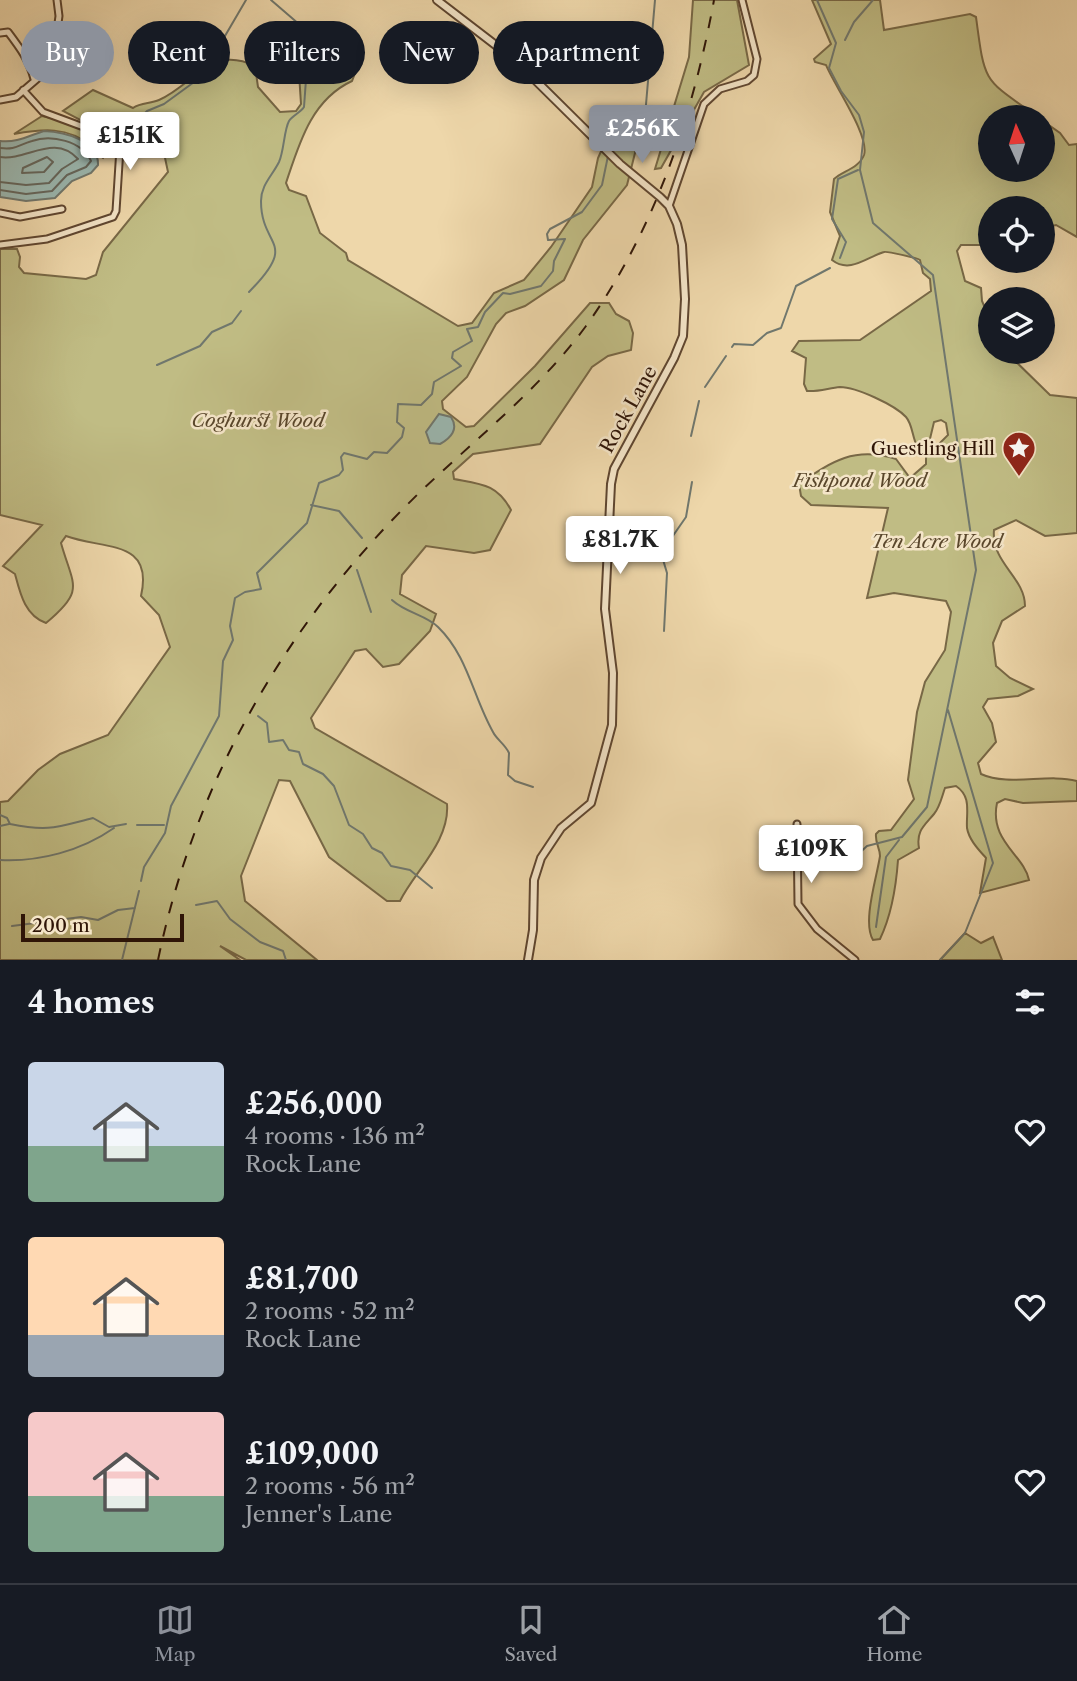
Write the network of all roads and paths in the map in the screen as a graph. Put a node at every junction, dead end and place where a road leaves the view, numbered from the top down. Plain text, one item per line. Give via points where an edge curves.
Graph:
1 (57, 0) edge
2 (437, 0) edge
3 (743, 0) edge
4 (58, 21) edge
5 (0, 33) edge
6 (21, 49) edge
7 (29, 84) edge
8 (23, 90) junction
9 (0, 100) edge
10 (669, 206) junction
11 (62, 209) dead end
12 (0, 213) edge
13 (0, 245) edge
14 (797, 824) dead end
15 (528, 960) edge
16 (855, 960) edge

1 - 4 street
2 - 10 street, Rock Lane via 515,60
3 - 10 street via 757,60 754,75 720,89 704,104
5 - 6 street via 8,32
7 - 8 street
8 - 9 street via 11,100
8 - 13 street via 43,111 97,132 120,148 117,202 113,217 47,239
10 - 15 street, Rock Lane via 682,245 683,336 614,468 611,484 605,609 613,673 612,725 591,803 561,828 541,858 534,880
11 - 12 street via 20,217
14 - 16 street via 798,904 817,929

